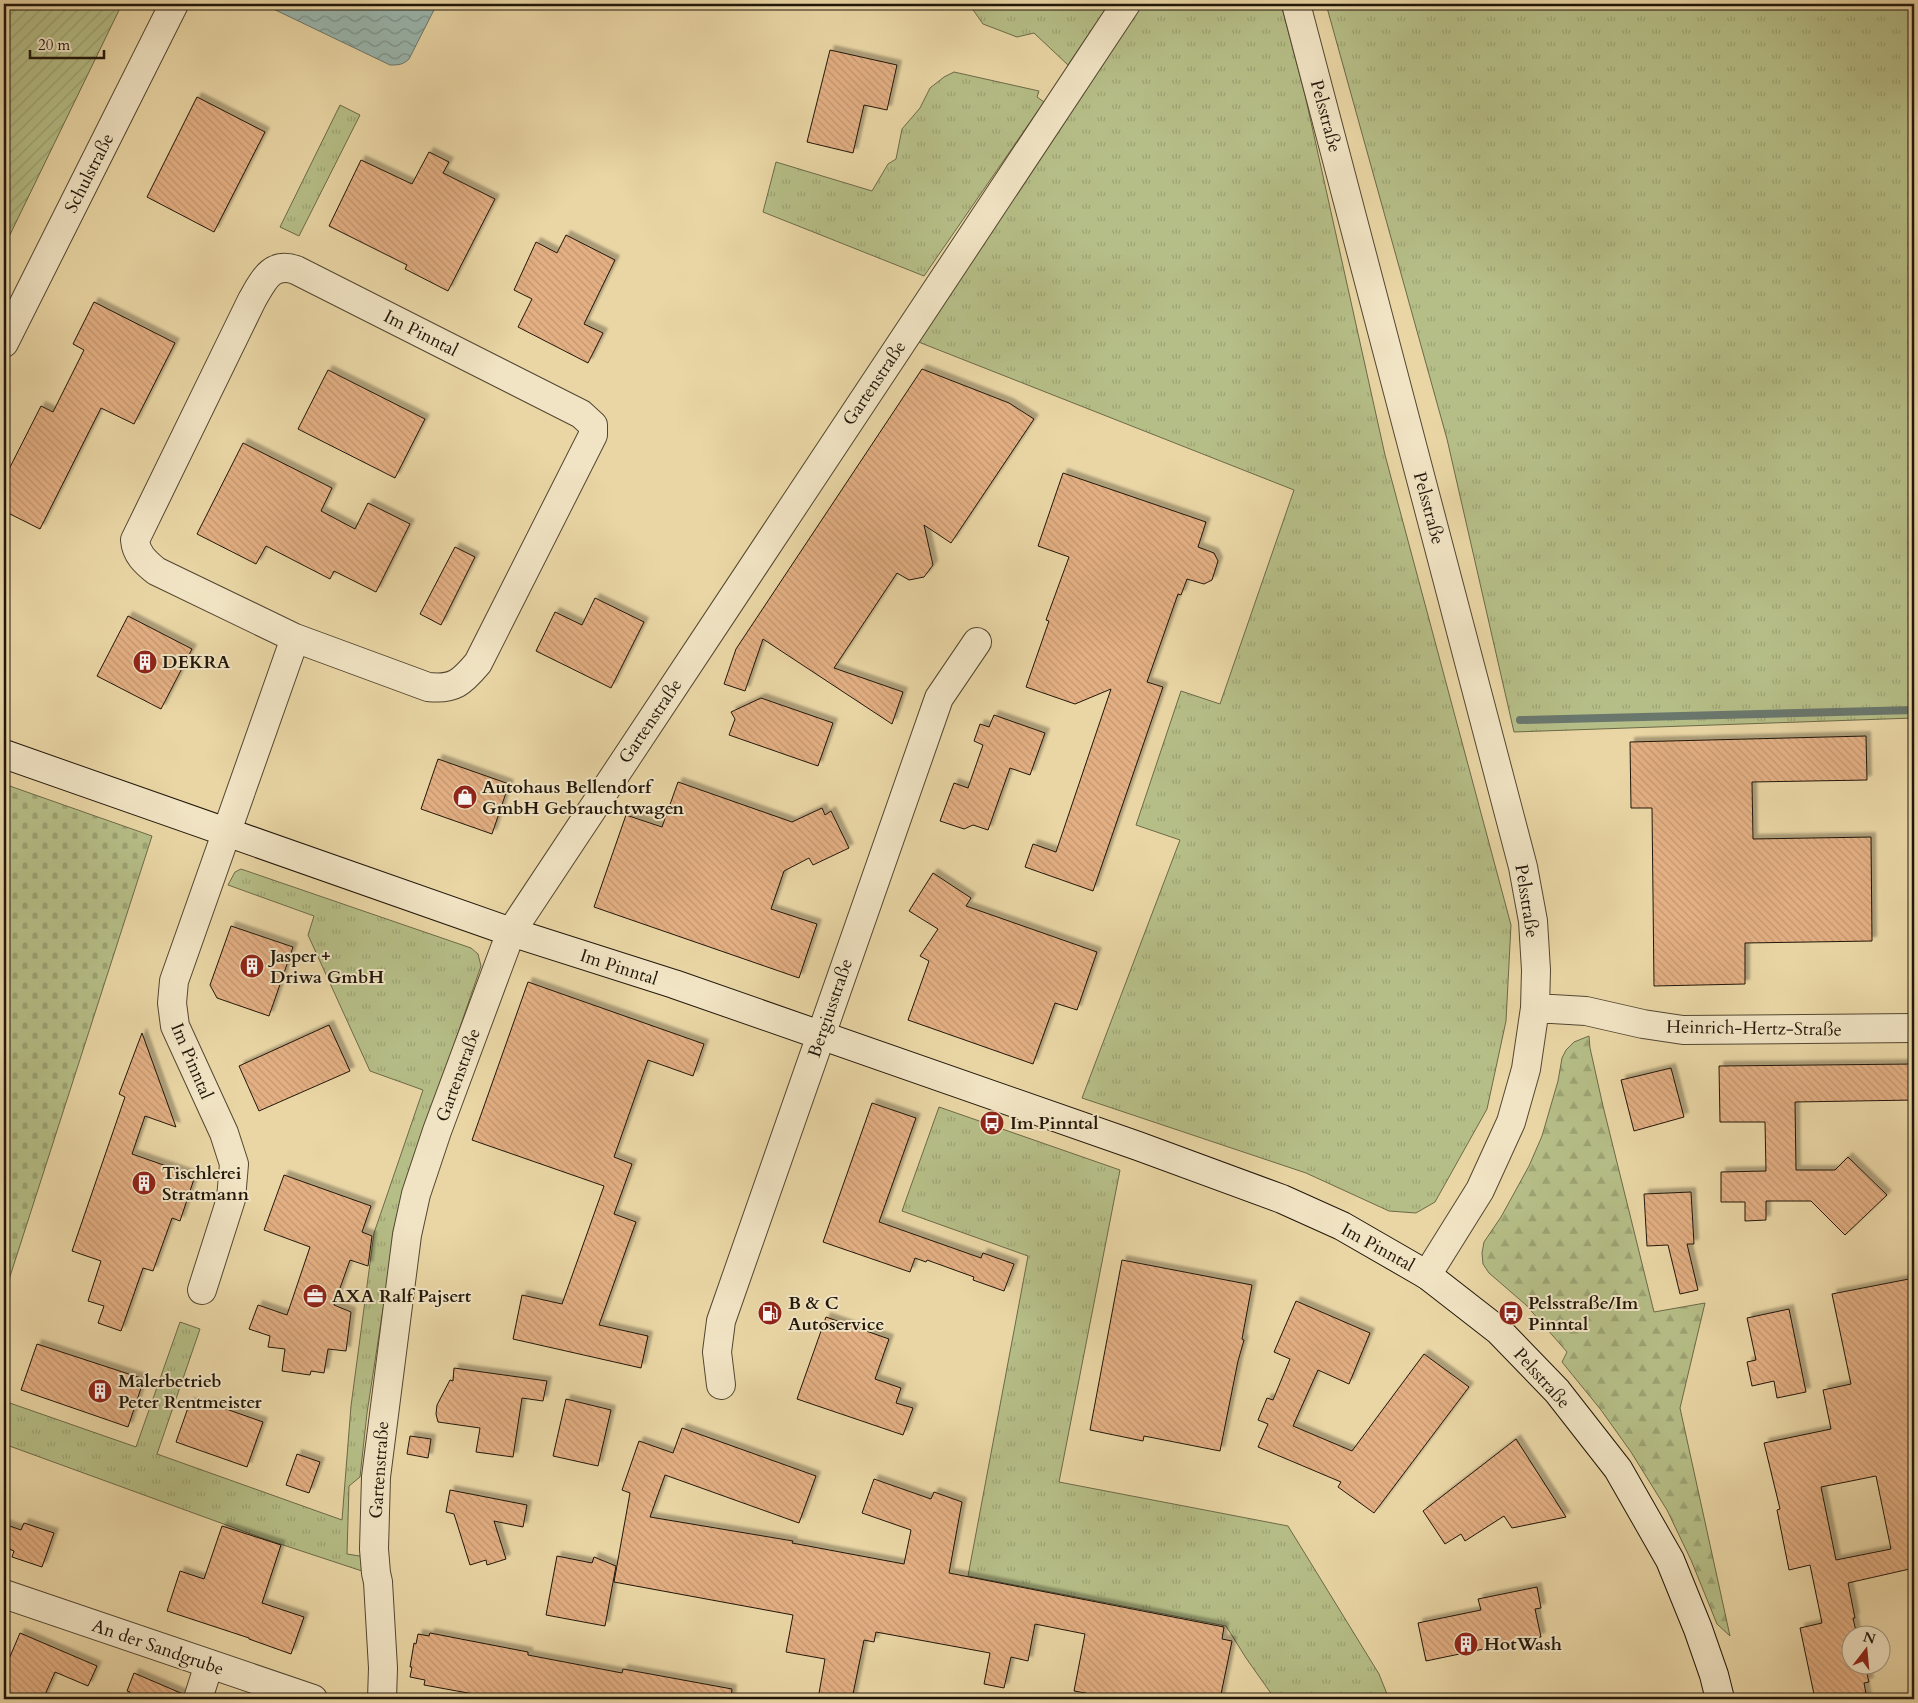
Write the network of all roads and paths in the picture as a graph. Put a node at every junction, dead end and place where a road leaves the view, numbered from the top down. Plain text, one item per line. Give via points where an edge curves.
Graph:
1 (174, 4) edge
2 (1126, 4) edge
3 (1296, 4) edge
4 (4, 343) edge
5 (295, 638) junction
6 (977, 642) dead end
7 (4, 754) edge
8 (226, 832) junction
9 (511, 932) junction
10 (1535, 1008) junction
11 (1914, 1028) edge
12 (820, 1035) junction
13 (1427, 1275) junction
14 (202, 1290) dead end
15 (721, 1385) dead end
16 (4, 1594) edge
17 (209, 1664) junction
18 (198, 1699) edge
19 (313, 1699) edge
20 (382, 1699) edge
21 (1720, 1699) edge

1 - 4 street, Schulstraße
2 - 9 street, Gartenstraße
3 - 10 street, Pelsstraße via 1523,866 1533,921
5 - 5 street, Im Pinntal via 156,571 136,549 135,540 252,300 265,278 278,268 287,266 581,414 592,425 593,434 478,663 455,686 428,687
5 - 8 street, Im Pinntal
6 - 12 street, Bergiusstraße via 939,698
7 - 8 street, Im Pinntal
8 - 9 street, Im Pinntal
8 - 14 street, Im Pinntal via 172,992 175,1026 224,1133 234,1164 231,1199
9 - 12 street, Im Pinntal
9 - 20 street, Gartenstraße via 437,1131 416,1194 407,1235 376,1477 374,1549 383,1668
10 - 11 street, Heinrich-Hertz-Straße via 1586,1011 1683,1030
10 - 13 street, Pelsstraße via 1526,1069 1511,1122 1480,1190
12 - 13 street, Im Pinntal via 1282,1199 1342,1226
12 - 15 street, Bergiusstraße via 721,1321 717,1352
13 - 21 street, Pelsstraße via 1499,1331 1557,1391 1618,1469 1670,1560 1698,1629
16 - 17 street, An der Sandgrube
17 - 18 street
17 - 19 street, An der Sandgrube

